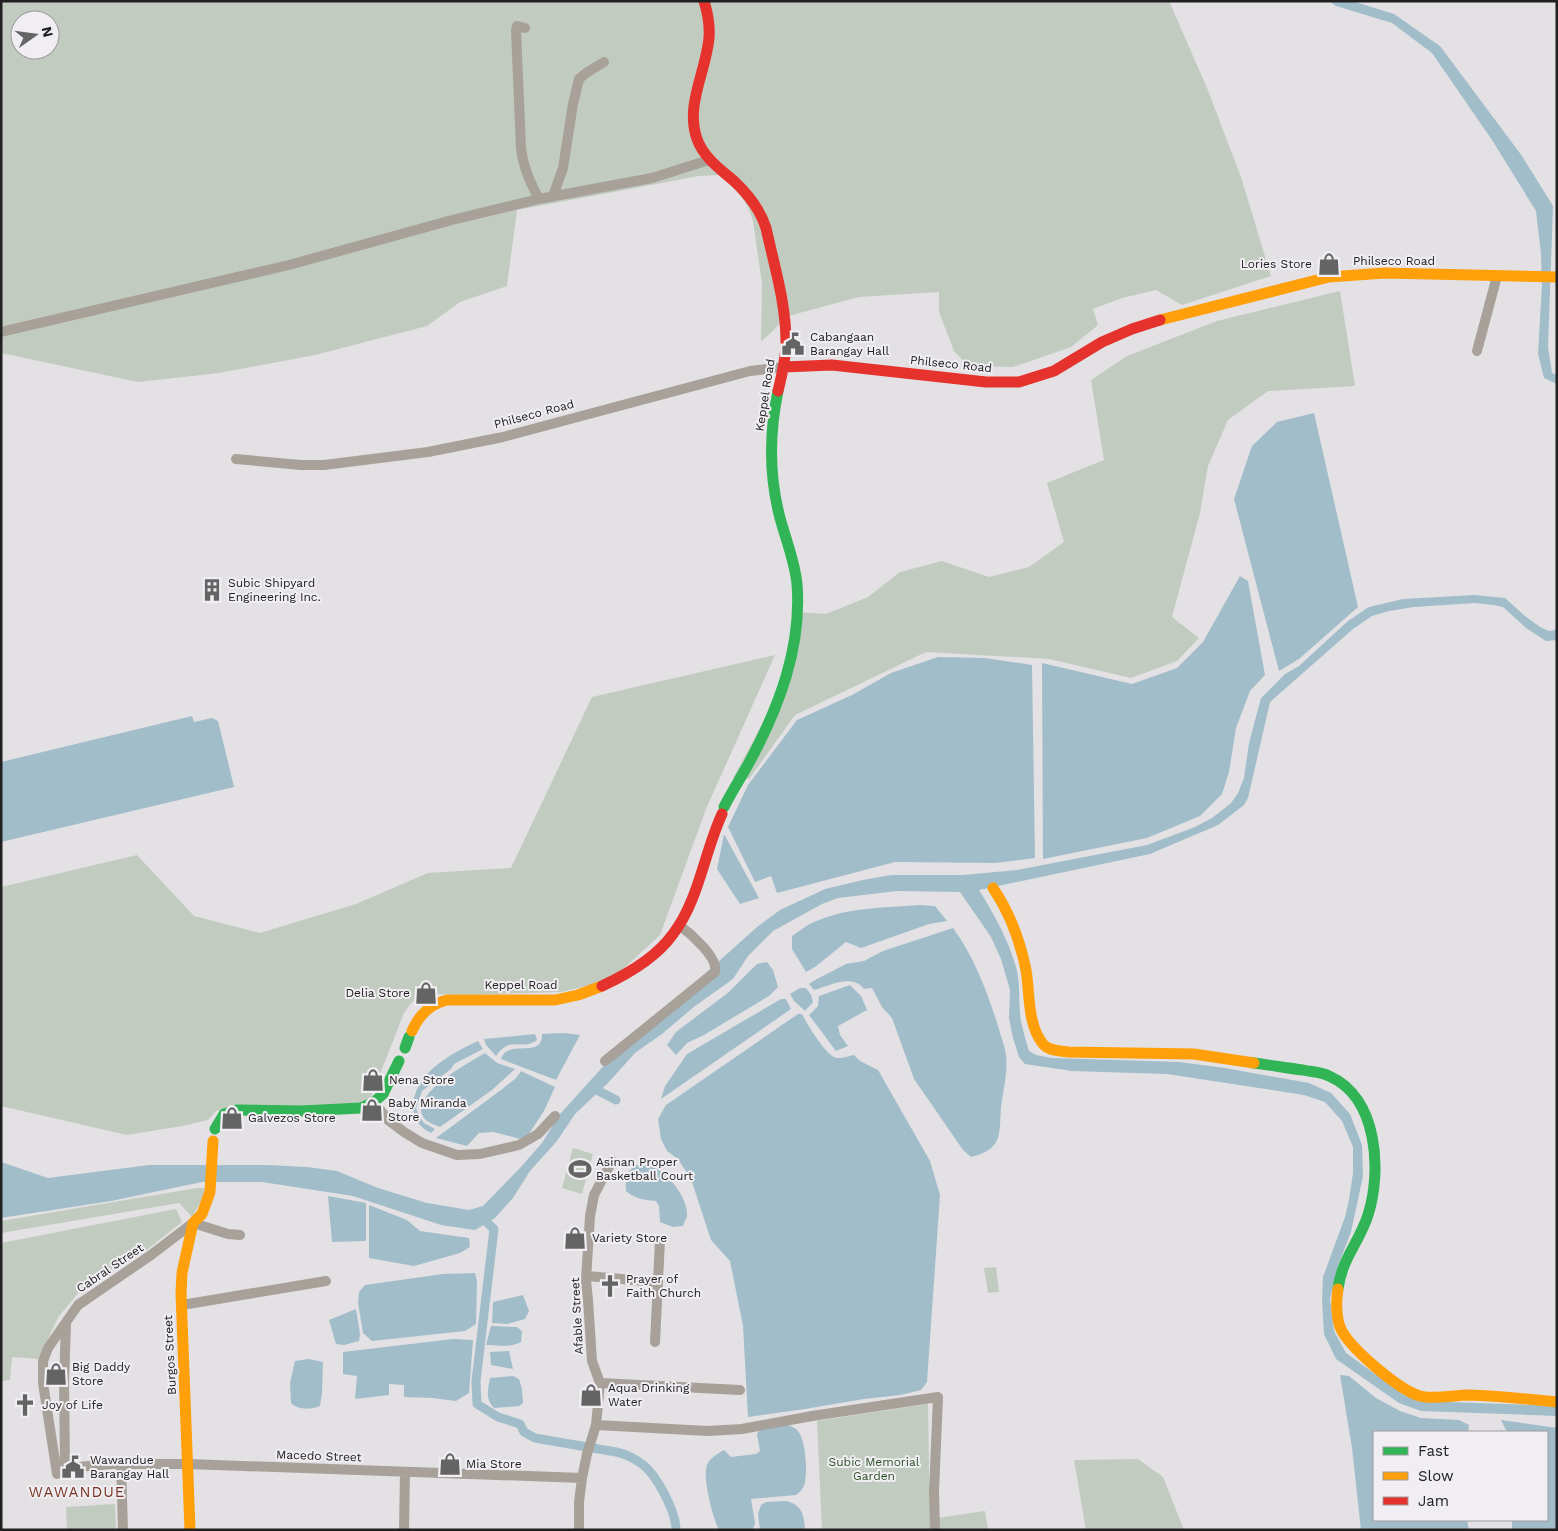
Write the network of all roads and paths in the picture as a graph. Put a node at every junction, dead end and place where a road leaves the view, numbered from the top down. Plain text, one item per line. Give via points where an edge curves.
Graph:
1 (704, 1) edge
2 (525, 28) dead end
3 (604, 62) dead end
4 (709, 160) junction
5 (553, 196) junction
6 (539, 199) junction
7 (1497, 276) junction
8 (1557, 277) edge
9 (1, 332) edge
10 (1477, 351) dead end
11 (784, 367) junction
12 (236, 459) dead end
13 (993, 888) dead end
14 (679, 925) junction
15 (605, 1062) dead end
16 (374, 1102) junction
17 (555, 1116) dead end
18 (612, 1161) dead end
19 (194, 1223) junction
20 (240, 1235) dead end
21 (660, 1240) dead end
22 (587, 1276) junction
23 (326, 1281) dead end
24 (657, 1282) junction
25 (182, 1306) junction
26 (66, 1323) junction
27 (655, 1342) dead end
28 (600, 1383) junction
29 (740, 1390) dead end
30 (1557, 1402) edge
31 (596, 1425) junction
32 (121, 1464) junction
33 (188, 1464) junction
34 (61, 1471) junction
35 (405, 1472) junction
36 (582, 1478) junction
37 (123, 1530) edge
38 (190, 1530) edge
39 (404, 1530) edge
40 (579, 1530) edge
41 (935, 1530) edge

1 - 4 street, Keppel Road via 709,15 709,31 693,104 693,128 696,140
2 - 6 street via 517,26 516,31 521,148 524,166
3 - 5 street via 579,79 563,168
4 - 5 street via 652,178
4 - 11 street, Keppel Road via 753,200 762,215 786,326
5 - 6 street
6 - 9 street via 289,265
7 - 8 street, Philseco Road
7 - 10 street
7 - 11 street, Philseco Road via 1365,273 1303,282 1132,329 1102,342 1054,371 1019,382 986,382 839,366
11 - 12 street, Philseco Road via 750,371 503,437 428,452 324,466
11 - 14 street, Keppel Road via 772,429 771,472 796,579 798,607 793,650 772,714 723,811 688,909
13 - 30 street via 1014,924 1036,1030 1049,1049 1194,1054 1314,1072 1339,1081 1358,1101 1372,1134 1373,1186 1367,1216 1341,1275 1337,1314 1344,1335 1362,1355 1405,1389 1422,1396 1484,1395
14 - 15 street via 698,941 715,963 715,972
14 - 16 street, Keppel Road via 662,947 620,978 568,998 545,1001 465,998 437,1003 416,1021 384,1092
16 - 17 street via 388,1120 404,1132 457,1155 480,1154 519,1145 538,1134
16 - 19 street, Burgos Street via 356,1109 237,1110 224,1114 214,1135 208,1197
18 - 22 street, Afable Street via 592,1204
19 - 20 street
19 - 25 street, Burgos Street via 182,1273
19 - 26 street, Cabral Street via 78,1305
21 - 24 street
22 - 24 street
22 - 28 street, Afable Street via 592,1361
23 - 25 street
24 - 27 street
25 - 33 street, Burgos Street
26 - 34 street
26 - 34 street, Cabral Street via 43,1361 43,1384
28 - 29 street
28 - 31 street, Afable Street
31 - 36 street, Afable Street
31 - 41 street via 698,1431 742,1429 938,1397
32 - 33 street, Macedo Street
32 - 34 street, Macedo Street
32 - 37 street
33 - 35 street, Macedo Street
33 - 38 street, Burgos Street
35 - 36 street, Macedo Street
35 - 39 street
36 - 40 street, Afable Street

